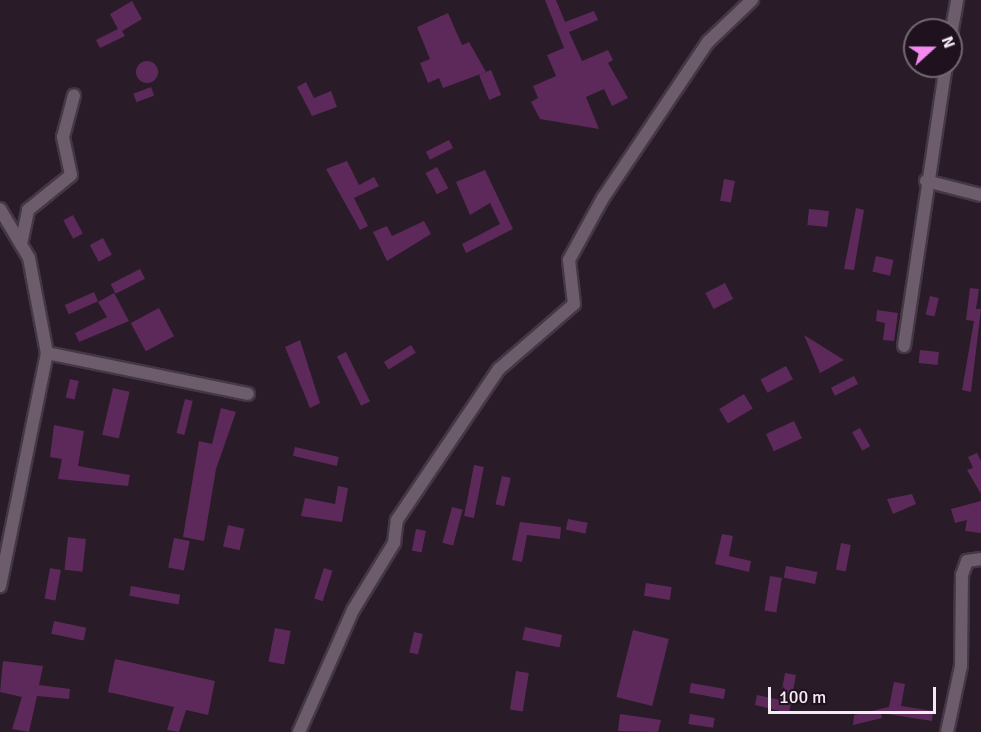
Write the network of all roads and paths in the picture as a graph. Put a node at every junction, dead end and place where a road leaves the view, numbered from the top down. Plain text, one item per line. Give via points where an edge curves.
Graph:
1 (752, 0) edge
2 (957, 0) edge
3 (954, 18) edge
4 (944, 78) edge
5 (74, 95) dead end
6 (926, 182) junction
7 (981, 195) edge
8 (0, 209) edge
9 (21, 245) junction
10 (904, 346) dead end
11 (47, 353) junction
12 (248, 394) dead end
13 (981, 559) edge
14 (0, 586) edge
15 (299, 732) edge
16 (947, 732) edge

1 - 15 street via 708,42 603,198 569,260 574,304 499,369 397,520 394,543 353,610
2 - 3 street
4 - 6 street
5 - 9 street via 63,138 71,175 28,210
6 - 7 street
6 - 10 street
8 - 9 street
9 - 11 street via 29,258
11 - 12 street
11 - 14 street
13 - 16 street via 967,561 962,575 961,666

